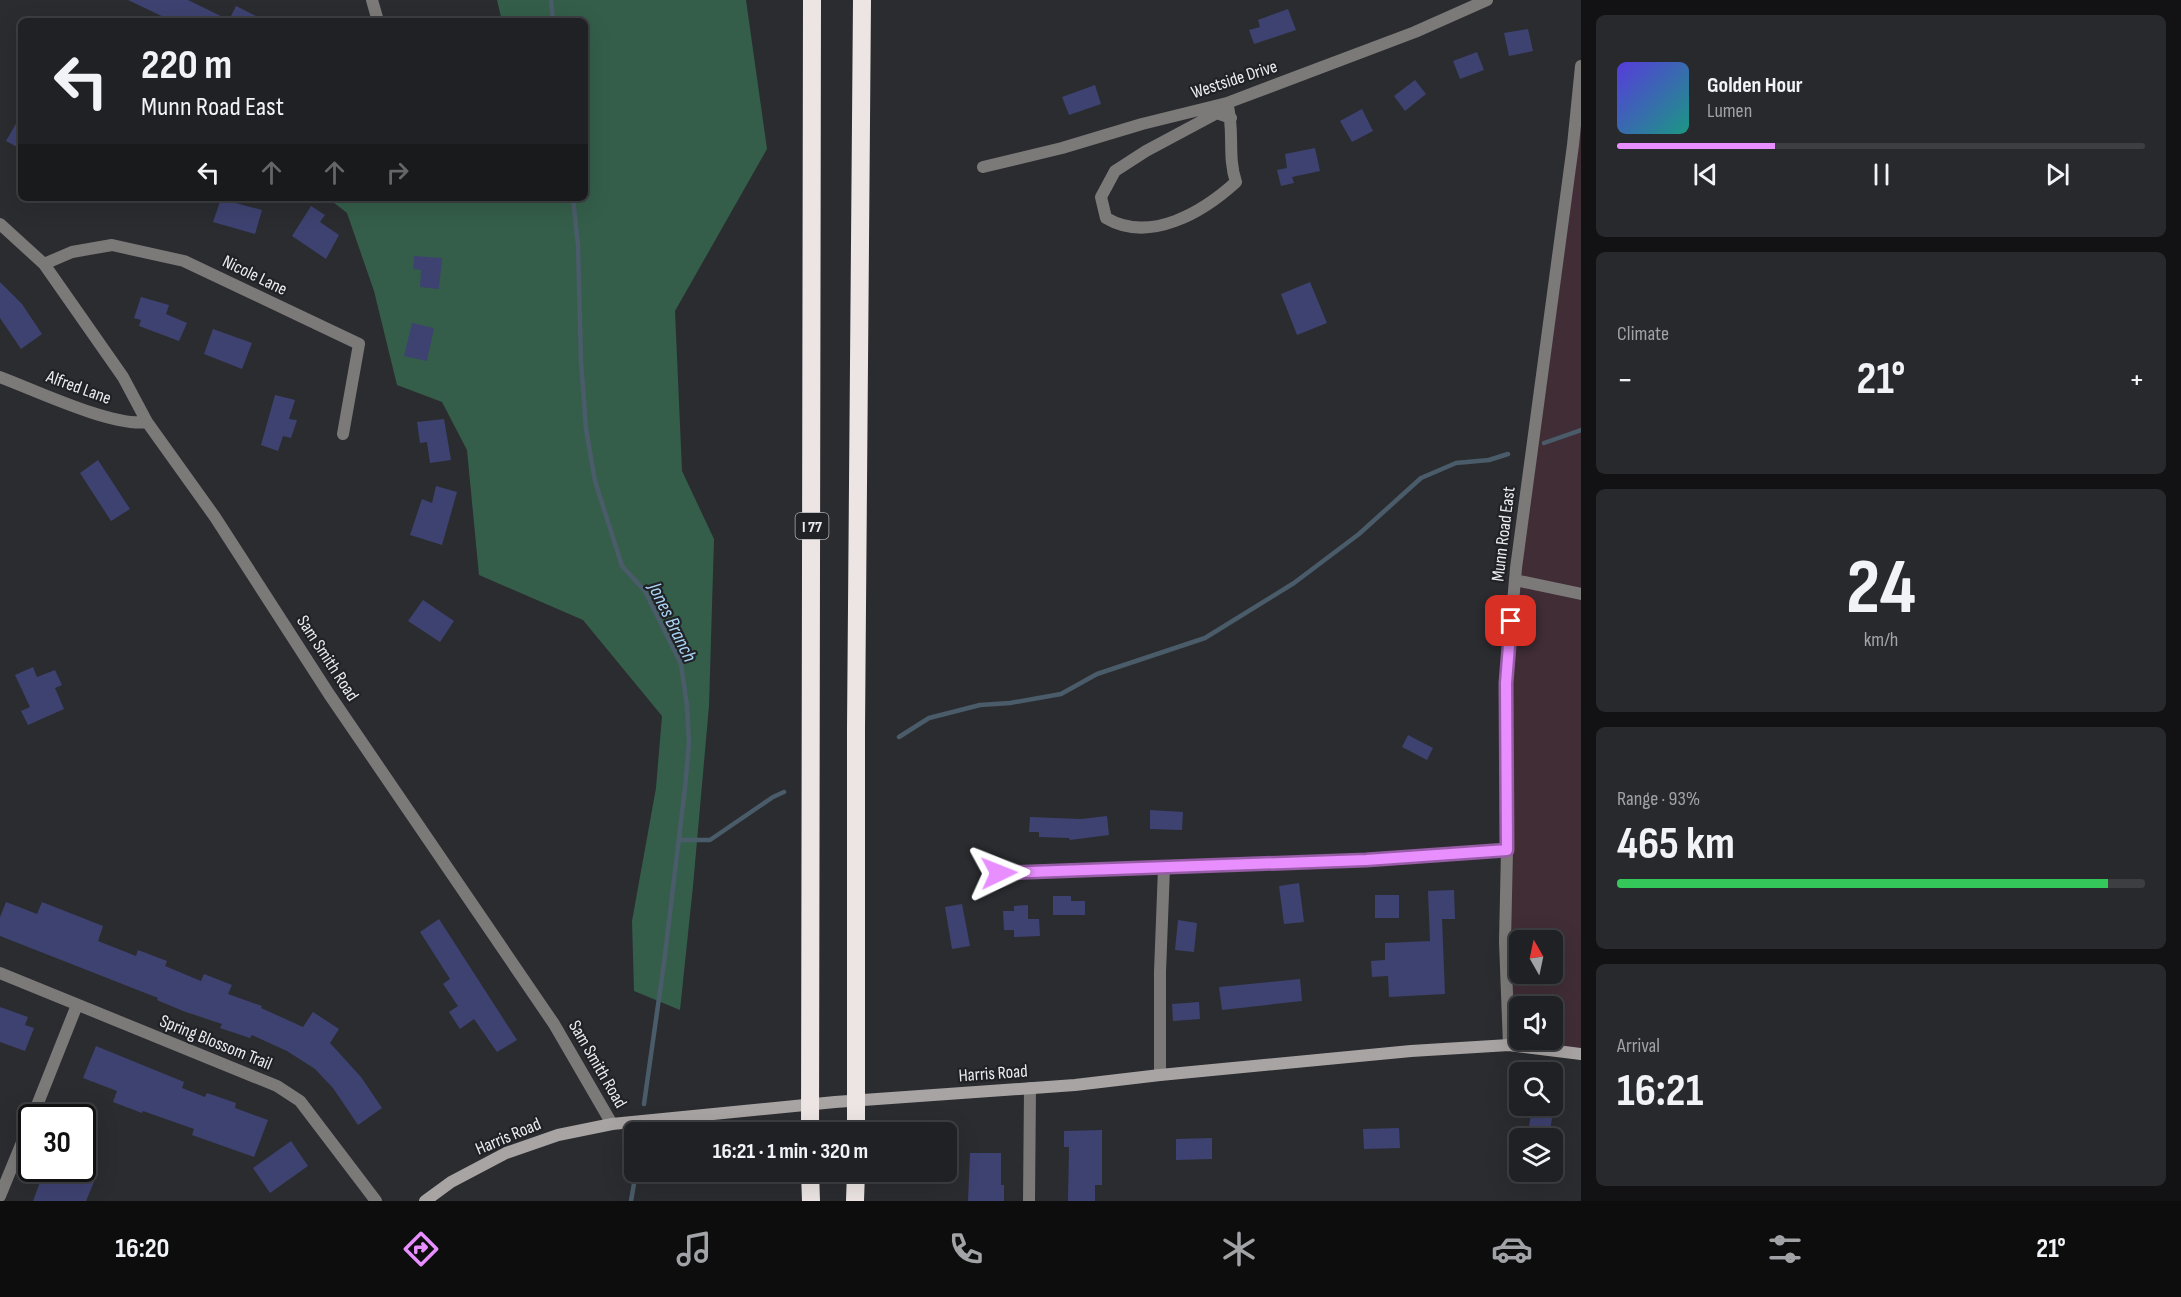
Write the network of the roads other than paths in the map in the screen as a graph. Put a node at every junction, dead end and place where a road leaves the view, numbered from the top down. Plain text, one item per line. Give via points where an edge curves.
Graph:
1 (372, 0) edge
2 (812, 0) edge
3 (862, 0) edge
4 (1487, 0) edge
5 (377, 18) edge
6 (1581, 66) edge
7 (1227, 112) junction
8 (983, 167) dead end
9 (0, 224) edge
10 (44, 264) junction
11 (0, 377) edge
12 (147, 422) junction
13 (343, 434) dead end
14 (1515, 580) junction
15 (1581, 594) edge
16 (1507, 850) junction
17 (1164, 868) junction
18 (999, 873) dead end
19 (0, 973) edge
20 (77, 1005) junction
21 (1509, 1045) joint
22 (1549, 1050) edge
23 (1581, 1054) edge
24 (1160, 1075) junction
25 (1030, 1088) junction
26 (38, 1104) edge
27 (810, 1122) edge
28 (856, 1122) edge
29 (612, 1124) junction
30 (18, 1152) edge
31 (810, 1182) edge
32 (856, 1182) edge
33 (0, 1196) edge
34 (376, 1201) edge
35 (425, 1201) edge
36 (811, 1201) edge
37 (855, 1201) edge
38 (1029, 1201) edge

1 - 5 street
2 - 27 highway, I 77
3 - 28 highway
4 - 7 street, Westside Drive
6 - 14 street, Munn Road East
7 - 7 street via 1200,120 1115,171 1101,197 1106,218 1116,224 1143,228 1170,223 1202,209 1227,190 1236,182
7 - 8 street, Westside Drive via 1142,124
9 - 10 street, Sam Smith Road
10 - 12 street, Sam Smith Road via 123,377
10 - 13 street, Nicole Lane via 72,252 112,245 184,261 359,344
11 - 12 street, Alfred Lane via 102,416
12 - 29 street, Sam Smith Road via 554,1024
14 - 15 street
14 - 16 street, Munn Road East via 1506,683
16 - 17 street
16 - 21 street, Munn Road East via 1504,942
17 - 18 street
17 - 24 street
19 - 20 street, Spring Blossom Trail
20 - 26 street
20 - 34 street, Spring Blossom Trail via 277,1086 300,1101
21 - 24 street, Harris Road
22 - 23 street, Harris Road
24 - 25 street, Harris Road
25 - 29 street, Harris Road
25 - 38 street
29 - 35 street, Harris Road via 558,1135 506,1153 451,1182
30 - 33 street
31 - 36 highway
32 - 37 highway

